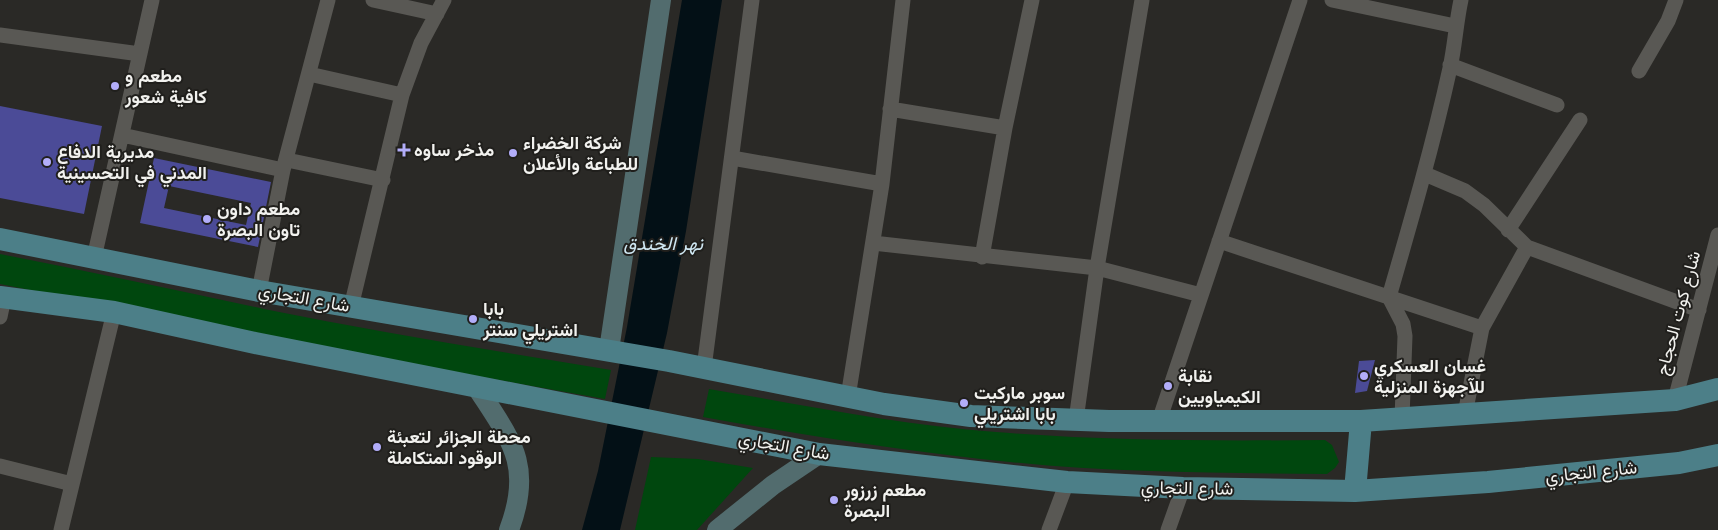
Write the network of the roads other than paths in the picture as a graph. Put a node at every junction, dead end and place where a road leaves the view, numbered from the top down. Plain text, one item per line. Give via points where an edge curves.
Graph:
1 (152, 0) edge
2 (328, 0) edge
3 (373, 0) edge
4 (444, 0) edge
5 (661, 0) edge
6 (752, 0) edge
7 (903, 0) edge
8 (1032, 0) edge
9 (1142, 0) edge
10 (1300, 0) edge
11 (1332, 0) edge
12 (1461, 0) edge
13 (1676, 0) edge
14 (437, 14) junction
15 (1455, 26) junction
16 (0, 35) edge
17 (140, 54) junction
18 (1450, 65) junction
19 (1639, 71) dead end
20 (309, 74) junction
21 (402, 95) junction
22 (1557, 105) dead end
23 (890, 109) junction
24 (1580, 120) dead end
25 (1005, 128) junction
26 (122, 135) junction
27 (732, 158) junction
28 (285, 165) junction
29 (1425, 174) junction
30 (383, 180) junction
31 (882, 184) junction
32 (1508, 230) junction
33 (1718, 235) edge
34 (0, 240) edge
35 (1219, 241) junction
36 (873, 244) junction
37 (1527, 248) junction
38 (982, 257) junction
39 (94, 258) junction
40 (1097, 268) junction
41 (259, 291) junction
42 (1201, 295) junction
43 (1389, 297) junction
44 (1, 304) edge
45 (351, 307) junction
46 (1698, 310) junction
47 (114, 312) junction
48 (1482, 328) junction
49 (609, 350) junction
50 (704, 368) junction
51 (476, 386) junction
52 (1718, 389) edge
53 (848, 397) junction
54 (1675, 400) junction
55 (1465, 414) junction
56 (1402, 418) junction
57 (1076, 420) junction
58 (1159, 421) junction
59 (1361, 421) junction
60 (819, 454) junction
61 (1718, 455) edge
62 (0, 466) edge
63 (1067, 482) junction
64 (72, 484) junction
65 (1183, 488) junction
66 (1355, 491) junction
67 (722, 529) edge
68 (61, 530) edge
69 (509, 530) edge
70 (1049, 530) edge
71 (1168, 530) edge

1 - 17 street
2 - 20 street
3 - 14 street
4 - 14 street
5 - 49 street
6 - 27 street
7 - 23 street
8 - 25 street
9 - 40 street
10 - 35 street
11 - 15 street
12 - 15 street
13 - 19 street via 1668,21
14 - 21 street via 421,43
15 - 18 street
16 - 17 street
17 - 26 street
18 - 22 street
18 - 29 street
20 - 21 street
20 - 28 street
21 - 30 street
23 - 25 street
23 - 31 street
24 - 32 street
25 - 38 street
26 - 28 street
26 - 39 street
27 - 31 street
27 - 50 street
28 - 30 street
28 - 41 street
29 - 32 street via 1465,191
29 - 43 street
30 - 45 street
31 - 36 street
32 - 37 street
33 - 46 street, شارع كوت الحجاج
34 - 39 main road, شارع التجاري
35 - 42 street
35 - 43 street
36 - 38 street
36 - 53 street
37 - 46 street
37 - 48 street
38 - 40 street
39 - 41 main road, شارع التجاري
40 - 42 street
40 - 57 street
41 - 45 main road, شارع التجاري
42 - 58 street
43 - 48 street
43 - 56 street via 1403,324 1405,336
44 - 47 main road
45 - 49 main road, شارع التجاري
46 - 54 street, شارع كوت الحجاج
47 - 51 main road
47 - 64 street
48 - 55 street
49 - 50 main road, شارع التجاري
50 - 53 main road
51 - 60 main road, شارع التجاري
51 - 69 street via 512,442 517,458 520,480 517,508
52 - 54 main road
53 - 57 main road via 971,416
54 - 55 main road
55 - 56 main road
56 - 59 main road
57 - 58 main road
58 - 59 main road
59 - 66 main road
60 - 63 main road, شارع التجاري
60 - 67 street via 773,485
61 - 66 main road, شارع التجاري via 1679,463 1488,482
62 - 64 street
63 - 65 main road, شارع التجاري
63 - 70 street
64 - 68 street
65 - 66 main road, شارع التجاري
65 - 71 street

